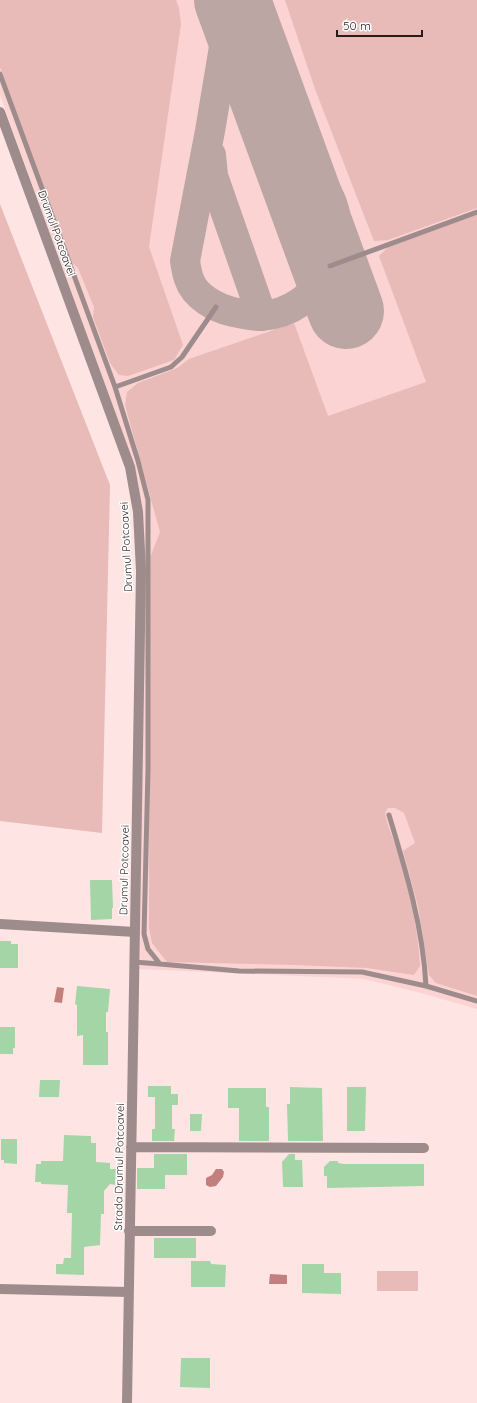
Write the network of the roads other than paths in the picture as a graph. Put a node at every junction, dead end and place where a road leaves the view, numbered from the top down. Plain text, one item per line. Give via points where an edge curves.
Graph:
1 (0, 74) edge
2 (0, 112) edge
3 (477, 212) edge
4 (330, 266) dead end
5 (216, 307) dead end
6 (115, 387) junction
7 (389, 815) dead end
8 (0, 924) edge
9 (135, 932) junction
10 (134, 962) junction
11 (160, 964) junction
12 (426, 986) junction
13 (477, 1000) edge
14 (131, 1147) junction
15 (424, 1148) dead end
16 (129, 1231) junction
17 (211, 1231) dead end
18 (0, 1289) edge
19 (128, 1292) junction
20 (127, 1403) edge

1 - 6 lane
2 - 9 street, Drumul Potcoavei via 130,467 138,512 140,571
3 - 4 lane
5 - 6 lane via 182,357 171,367
6 - 11 lane via 148,500 148,770 144,934 148,949
7 - 12 lane via 414,903 425,961
8 - 9 street
9 - 10 street, Strada Drumul Potcoavei
10 - 11 lane
10 - 14 street, Strada Drumul Potcoavei
11 - 12 lane via 239,971 362,972
12 - 13 lane
14 - 15 street
14 - 16 street, Strada Drumul Potcoavei
16 - 17 street
16 - 19 street, Strada Drumul Potcoavei
18 - 19 street
19 - 20 street, Strada Drumul Potcoavei

